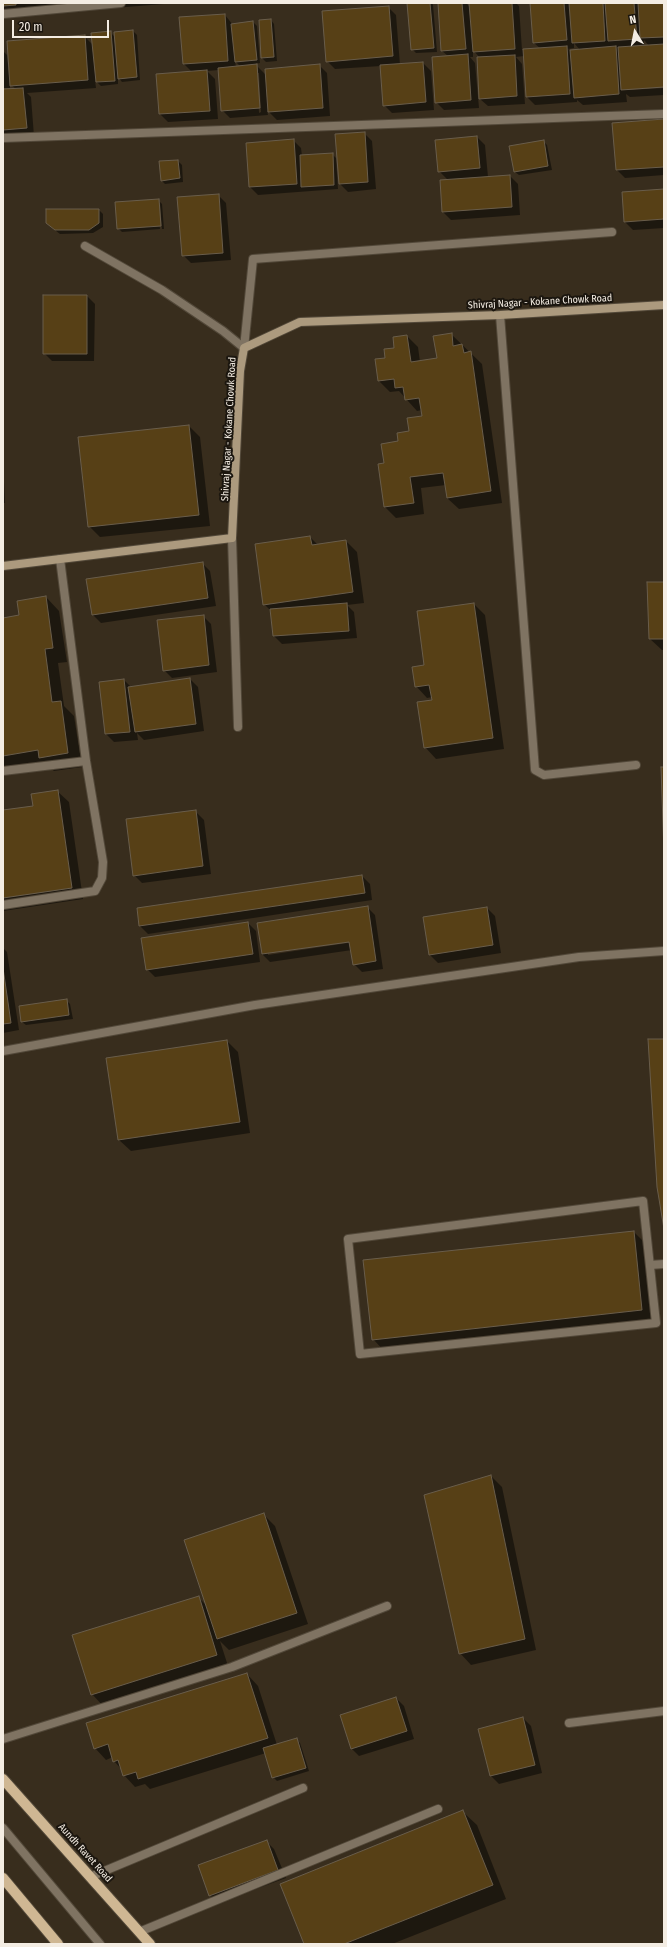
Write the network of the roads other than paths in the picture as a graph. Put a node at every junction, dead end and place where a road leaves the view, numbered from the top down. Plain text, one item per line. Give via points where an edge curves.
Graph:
1 (121, 3) edge
2 (3, 14) edge
3 (664, 114) edge
4 (3, 138) edge
5 (612, 232) dead end
6 (85, 246) dead end
7 (664, 305) edge
8 (500, 315) junction
9 (244, 348) junction
10 (232, 538) junction
11 (60, 559) junction
12 (3, 566) edge
13 (238, 727) dead end
14 (86, 761) junction
15 (636, 765) dead end
16 (3, 771) edge
17 (3, 905) edge
18 (664, 951) edge
19 (3, 1051) edge
20 (664, 1264) edge
21 (650, 1265) junction
22 (387, 1606) dead end
23 (664, 1711) edge
24 (569, 1723) dead end
25 (3, 1739) edge
26 (3, 1779) edge
27 (303, 1788) dead end
28 (438, 1809) dead end
29 (3, 1828) edge
30 (90, 1877) junction
31 (3, 1878) edge
32 (139, 1932) junction
33 (58, 1944) edge
34 (100, 1944) edge
35 (150, 1944) edge

1 - 2 street
3 - 4 street
5 - 9 street via 253,259
6 - 9 street via 162,290 224,331
7 - 8 street, Shivraj Nagar - Kokane Chowk Road
8 - 9 street, Shivraj Nagar - Kokane Chowk Road via 300,322
8 - 15 street via 535,770 544,775
9 - 10 street, Shivraj Nagar - Kokane Chowk Road via 240,372
10 - 11 street
10 - 13 street
11 - 12 street
11 - 14 street
14 - 16 street
14 - 17 street via 103,862 102,878 95,891
18 - 19 street via 579,958 255,1005
20 - 21 street
21 - 21 street via 643,1201 348,1239 360,1354 656,1323
22 - 25 street via 232,1667
23 - 24 street
26 - 30 main road, Aundh Ravet Road
27 - 30 street
28 - 32 street
29 - 34 street
30 - 32 main road, Aundh Ravet Road
31 - 33 main road
32 - 35 main road, Aundh Ravet Road

